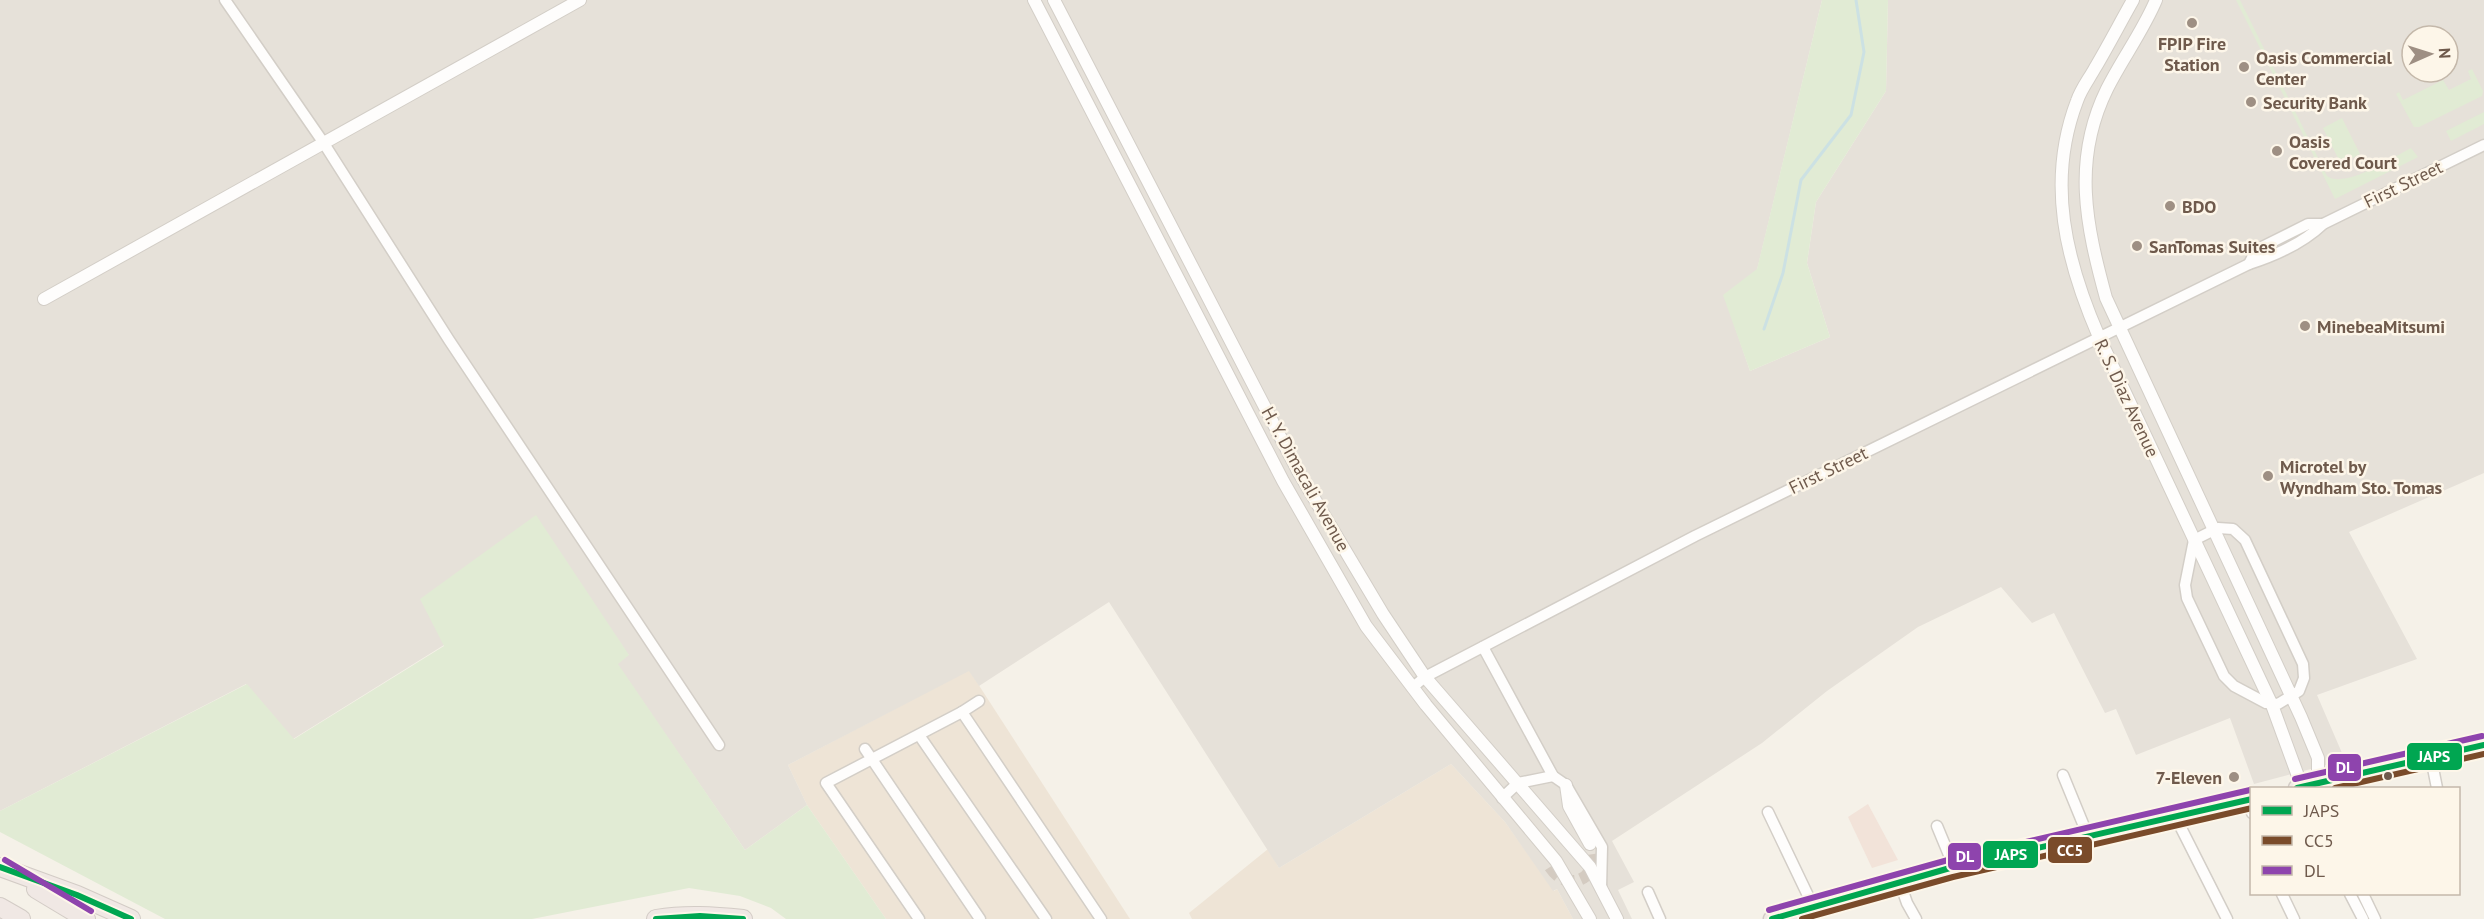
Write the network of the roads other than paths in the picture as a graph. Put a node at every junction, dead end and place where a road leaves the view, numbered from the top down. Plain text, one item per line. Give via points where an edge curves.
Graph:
1 (225, 0) edge
2 (580, 0) edge
3 (1034, 0) edge
4 (1054, 0) edge
5 (2133, 0) edge
6 (2156, 0) edge
7 (323, 142) junction
8 (2484, 145) edge
9 (44, 299) dead end
10 (2120, 327) junction
11 (2098, 337) junction
12 (2175, 448) junction
13 (2155, 458) junction
14 (1299, 473) junction
15 (1283, 481) junction
16 (2212, 529) junction
17 (2194, 540) junction
18 (1483, 647) junction
19 (1425, 677) junction
20 (1413, 687) junction
21 (2292, 696) junction
22 (980, 701) dead end
23 (2272, 705) junction
24 (962, 712) junction
25 (920, 735) junction
26 (719, 745) dead end
27 (2484, 745) edge
28 (865, 749) dead end
29 (2431, 758) junction
30 (871, 759) junction
31 (2063, 775) dead end
32 (1553, 776) junction
33 (1518, 783) junction
34 (1566, 785) junction
35 (2308, 787) edge
36 (2438, 787) edge
37 (1502, 798) junction
38 (2250, 804) edge
39 (1768, 813) dead end
40 (2175, 816) junction
41 (1519, 817) junction
42 (1937, 826) dead end
43 (2088, 836) junction
44 (1590, 844) tunnel mouth
45 (1550, 867) tunnel mouth
46 (1954, 867) junction
47 (0, 868) edge
48 (1899, 880) junction
49 (1601, 889) junction
50 (1648, 892) dead end
51 (2282, 895) edge
52 (2351, 895) edge
53 (2363, 895) edge
54 (1813, 906) junction
55 (0, 908) edge
56 (21, 919) edge
57 (86, 919) edge
58 (131, 919) edge
59 (657, 919) edge
60 (743, 919) edge
61 (919, 919) edge
62 (981, 919) edge
63 (1046, 919) edge
64 (1101, 919) edge
65 (1590, 919) edge
66 (1616, 919) edge
67 (1660, 919) edge
68 (1772, 919) edge
69 (1916, 919) edge
70 (2227, 919) edge
71 (2294, 919) edge
72 (2363, 919) edge
73 (2375, 919) edge

1 - 7 street
2 - 7 street
3 - 15 street, H. Y. Dimacali Avenue
4 - 14 street, H. Y. Dimacali Avenue
5 - 11 street, R. S. Diaz Avenue via 2077,100 2063,162 2061,201 2067,250
6 - 10 street, R. S. Diaz Avenue via 2107,89 2095,116 2089,144 2085,201 2091,245 2106,298
7 - 9 street
7 - 26 street via 449,340
8 - 10 street, First Street via 2323,224 2312,235
10 - 11 street, First Street
10 - 12 street, R. S. Diaz Avenue
11 - 13 street, R. S. Diaz Avenue
11 - 18 street, First Street via 1695,536
12 - 13 street
12 - 16 street, R. S. Diaz Avenue
13 - 17 street, R. S. Diaz Avenue
14 - 15 street
14 - 19 street, H. Y. Dimacali Avenue
15 - 20 street, H. Y. Dimacali Avenue via 1366,626
16 - 17 street
16 - 21 street, R. S. Diaz Avenue
16 - 21 street via 2238,531 2249,548 2303,664 2303,682
17 - 23 street, R. S. Diaz Avenue
17 - 23 street via 2185,591 2192,607 2229,683
18 - 19 street, First Street
18 - 32 street
19 - 20 street, First Street
19 - 33 street, H. Y. Dimacali Avenue
20 - 37 street, H. Y. Dimacali Avenue
21 - 23 street
21 - 35 street, R. S. Diaz Avenue via 2318,758
22 - 24 street
23 - 35 street, R. S. Diaz Avenue
24 - 25 street
24 - 64 street
25 - 30 street
25 - 63 street
27 - 29 highway
28 - 30 street
29 - 35 highway
29 - 36 street
30 - 61 street via 826,783
30 - 62 street
31 - 43 street
32 - 33 street
32 - 34 street
33 - 37 street
33 - 49 street, H. Y. Dimacali Avenue via 1590,867
34 - 44 street via 1569,806
34 - 49 street via 1602,847
37 - 41 street, H. Y. Dimacali Avenue
38 - 40 highway
39 - 54 street
40 - 43 highway
40 - 70 street
41 - 45 street via 1524,831
41 - 65 street, H. Y. Dimacali Avenue via 1556,861
42 - 46 street
43 - 46 highway
46 - 48 highway
47 - 57 highway
47 - 58 highway
48 - 54 highway
48 - 69 street
49 - 66 street, H. Y. Dimacali Avenue
50 - 67 street
51 - 71 street
52 - 72 street
53 - 73 street
54 - 68 highway
55 - 56 highway
59 - 60 highway via 710,915

